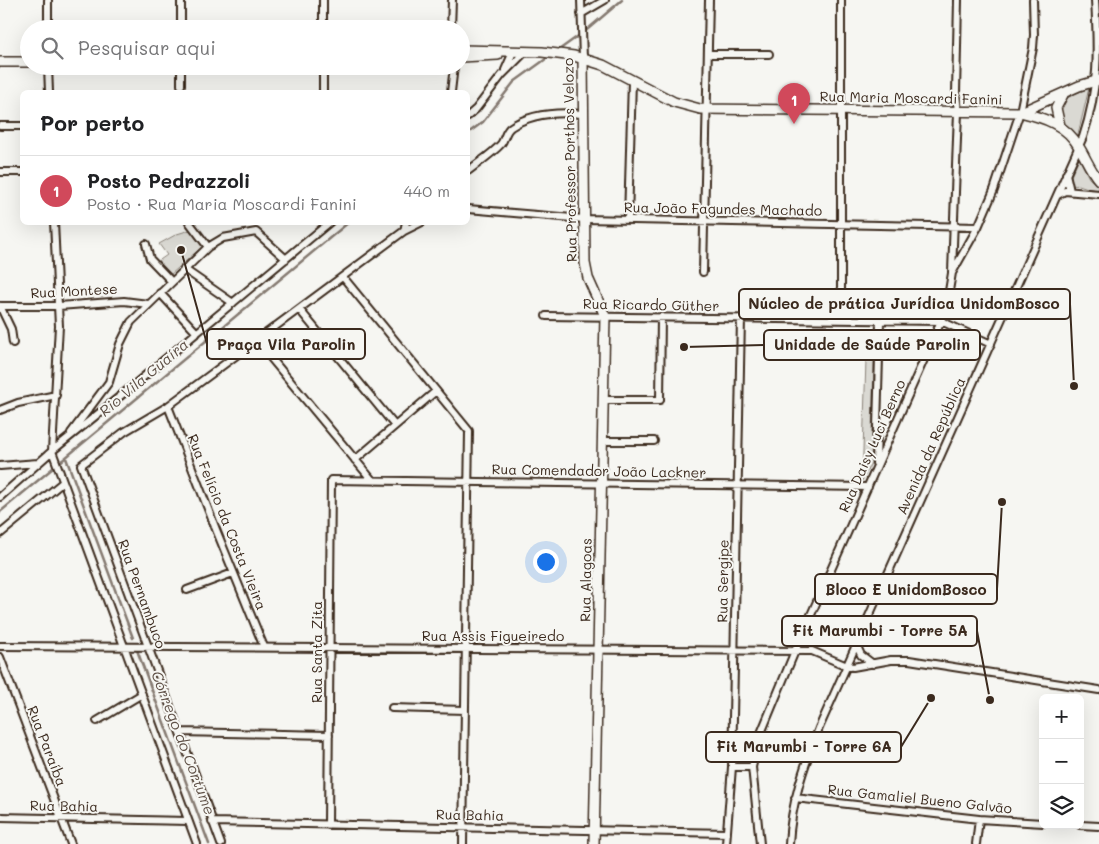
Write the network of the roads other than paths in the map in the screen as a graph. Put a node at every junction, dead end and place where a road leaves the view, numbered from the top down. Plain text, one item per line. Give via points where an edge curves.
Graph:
1 (48, 0) edge
2 (181, 0) edge
3 (323, 0) edge
4 (452, 0) edge
5 (581, 0) edge
6 (605, 0) edge
7 (708, 0) edge
8 (841, 0) edge
9 (958, 0) edge
10 (1033, 0) edge
11 (1095, 0) edge
12 (581, 14) junction
13 (48, 20) edge
14 (181, 20) edge
15 (323, 20) edge
16 (452, 20) edge
17 (470, 50) edge
18 (514, 52) junction
19 (525, 52) junction
20 (708, 54) junction
21 (769, 54) dead end
22 (470, 57) edge
23 (583, 58) junction
24 (0, 62) edge
25 (20, 62) edge
26 (48, 75) edge
27 (181, 75) edge
28 (323, 75) edge
29 (453, 75) edge
30 (502, 75) junction
31 (632, 80) junction
32 (1098, 80) edge
33 (181, 85) dead end
34 (49, 90) edge
35 (323, 90) edge
36 (451, 90) edge
37 (1064, 93) junction
38 (706, 109) junction
39 (841, 111) junction
40 (958, 112) junction
41 (1020, 112) junction
42 (470, 114) edge
43 (583, 114) junction
44 (0, 126) edge
45 (20, 126) edge
46 (1060, 126) junction
47 (1079, 146) junction
48 (470, 169) edge
49 (0, 172) edge
50 (20, 172) edge
51 (1066, 174) junction
52 (1099, 180) edge
53 (1070, 191) junction
54 (1099, 194) edge
55 (1057, 196) junction
56 (470, 209) edge
57 (584, 219) junction
58 (628, 220) junction
59 (704, 221) junction
60 (841, 224) junction
61 (54, 225) edge
62 (191, 225) edge
63 (323, 225) edge
64 (405, 225) edge
65 (416, 225) edge
66 (954, 227) junction
67 (978, 227) junction
68 (404, 231) junction
69 (146, 244) dead end
70 (208, 246) junction
71 (286, 259) junction
72 (184, 269) junction
73 (703, 272) dead end
74 (952, 273) junction
75 (343, 277) junction
76 (172, 282) junction
77 (160, 293) junction
78 (232, 303) junction
79 (148, 304) junction
80 (0, 306) edge
81 (59, 306) junction
82 (299, 309) junction
83 (546, 316) dead end
84 (605, 316) junction
85 (661, 317) junction
86 (741, 318) junction
87 (841, 320) junction
88 (880, 320) junction
89 (941, 321) junction
90 (197, 333) junction
91 (256, 340) junction
92 (13, 343) dead end
93 (990, 344) junction
94 (436, 391) junction
95 (56, 395) junction
96 (604, 400) junction
97 (168, 406) junction
98 (0, 410) edge
99 (394, 426) junction
100 (68, 438) junction
101 (602, 441) junction
102 (654, 441) dead end
103 (52, 451) junction
104 (355, 460) junction
105 (38, 463) junction
106 (0, 466) edge
107 (876, 466) junction
108 (331, 480) joint
109 (372, 480) junction
110 (63, 482) junction
111 (468, 482) junction
112 (602, 483) junction
113 (738, 485) junction
114 (868, 486) junction
115 (0, 497) edge
116 (0, 534) edge
117 (233, 572) junction
118 (187, 590) dead end
119 (856, 644) junction
120 (0, 646) edge
121 (124, 646) junction
122 (148, 646) junction
123 (264, 647) junction
124 (330, 648) junction
125 (466, 648) junction
126 (598, 649) junction
127 (734, 650) junction
128 (795, 651) junction
129 (0, 658) edge
130 (873, 664) junction
131 (847, 666) junction
132 (1099, 690) edge
133 (142, 694) junction
134 (392, 708) dead end
135 (465, 710) junction
136 (97, 721) dead end
137 (180, 732) junction
138 (329, 735) junction
139 (732, 767) junction
140 (752, 767) junction
141 (795, 798) junction
142 (0, 817) edge
143 (61, 819) junction
144 (980, 819) junction
145 (188, 822) junction
146 (212, 822) junction
147 (1039, 823) edge
148 (328, 825) junction
149 (1084, 825) edge
150 (1099, 826) edge
151 (463, 828) junction
152 (595, 830) junction
153 (727, 834) junction
154 (71, 844) edge
155 (197, 844) edge
156 (220, 844) edge
157 (463, 844) edge
158 (594, 844) edge
159 (726, 844) edge
160 (760, 844) edge
161 (788, 844) edge
162 (976, 844) edge

1 - 13 street
2 - 14 street
3 - 15 street
4 - 16 street
5 - 12 street, Rua Professor Porthos Velozo
6 - 12 street
7 - 20 street
8 - 39 street
9 - 40 street
10 - 41 street, Rua Daisy Luci Berno via 1033,48
11 - 32 street, Avenida da República
12 - 23 street, Rua Professor Porthos Velozo
17 - 18 main road
18 - 19 main road, Rua Maria Moscardi Fanini
18 - 22 main road
18 - 30 street
19 - 23 main road, Rua Maria Moscardi Fanini
19 - 30 street
20 - 21 street
20 - 38 street
23 - 31 main road, Rua Maria Moscardi Fanini
23 - 43 main road, Rua Professor Porthos Velozo
24 - 25 main road
26 - 34 street
27 - 33 street
28 - 35 street
29 - 36 street
30 - 42 street
31 - 38 main road, Rua Maria Moscardi Fanini via 674,102
31 - 58 street
32 - 37 main road
32 - 47 street, Avenida da República
37 - 41 main road
37 - 46 main road via 1056,108
38 - 39 main road, Rua Maria Moscardi Fanini
38 - 59 street
39 - 40 main road, Rua Maria Moscardi Fanini
39 - 60 street
40 - 41 main road, Rua Maria Moscardi Fanini
40 - 66 street
41 - 46 main road, Rua Maria Moscardi Fanini via 1045,118
41 - 67 street, Rua Daisy Luci Berno via 1001,174
43 - 48 street via 541,115 511,126 501,143
43 - 57 main road, Rua Professor Porthos Velozo
44 - 45 street
46 - 47 main road, Rua Maria Moscardi Fanini
47 - 51 street, Avenida da República
47 - 52 main road, Rua Maria Moscardi Fanini
49 - 50 street
51 - 53 street
51 - 55 street, Avenida da República
53 - 54 street
53 - 55 street
55 - 93 street, Avenida da República
56 - 57 street, Rua João Fagundes Machado
57 - 58 street, Rua João Fagundes Machado
57 - 84 main road, Rua Professor Porthos Velozo via 586,272
58 - 59 street, Rua João Fagundes Machado
59 - 60 street, Rua João Fagundes Machado
59 - 73 street
60 - 66 street, Rua João Fagundes Machado
60 - 87 street
61 - 81 street
62 - 70 street
63 - 71 street
64 - 68 street
65 - 68 street
66 - 67 street, Rua João Fagundes Machado
66 - 74 street
67 - 74 street, Rua Daisy Luci Berno
68 - 75 street
69 - 76 street via 150,259
70 - 71 street via 223,238 256,232
70 - 72 street
71 - 78 street
72 - 76 street
72 - 78 street
74 - 89 street, Rua Daisy Luci Berno
75 - 82 street
75 - 94 street
76 - 77 street
77 - 79 street
77 - 90 street
78 - 90 street
79 - 81 street, Rua Montese via 124,301
79 - 100 street via 124,334 108,382
80 - 81 street, Rua Montese
80 - 92 street via 11,329
81 - 95 street
82 - 91 street
82 - 99 street
83 - 84 street, Rua Ricardo Güther
84 - 85 street, Rua Ricardo Güther
84 - 96 main road, Rua Alagoas
85 - 86 street, Rua Ricardo Güther
85 - 96 street via 660,400
86 - 87 street, Rua Ricardo Güther
86 - 113 street, Rua Sergipe
87 - 88 street, Rua Ricardo Güther
88 - 89 street, Rua Ricardo Güther
88 - 107 street
89 - 93 street, Rua Ricardo Güther
89 - 107 street, Rua Daisy Luci Berno
90 - 100 street
91 - 97 street
91 - 104 street
93 - 119 street, Avenida da República
94 - 99 street
94 - 111 street via 469,431
95 - 98 street
95 - 103 street
96 - 101 main road, Rua Alagoas
97 - 117 street, Rua Felício da Costa Vieira
97 - 122 street, Rua Pernambuco via 124,432 81,465
99 - 104 street
100 - 103 street
101 - 102 street
101 - 112 main road, Rua Alagoas
103 - 105 street
103 - 110 street
104 - 109 street
105 - 106 street
105 - 115 street
107 - 114 street, Rua Daisy Luci Berno
108 - 109 street, Rua Comendador João Lackner
108 - 124 street, Rua Santa Zita
109 - 111 street, Rua Comendador João Lackner
110 - 116 street
110 - 121 street
111 - 112 street, Rua Comendador João Lackner
111 - 125 street
112 - 113 street, Rua Comendador João Lackner
112 - 126 main road, Rua Alagoas
113 - 114 street, Rua Comendador João Lackner
113 - 127 street, Rua Sergipe
114 - 128 street, Rua Daisy Luci Berno
117 - 118 street
117 - 123 street, Rua Felício da Costa Vieira
119 - 130 street via 860,655
119 - 131 street, Avenida da República
120 - 121 street, Rua Assis Figueiredo
121 - 122 street, Rua Assis Figueiredo
121 - 133 street
122 - 123 street, Rua Assis Figueiredo
122 - 137 street, Rua Pernambuco
123 - 124 street, Rua Assis Figueiredo
124 - 125 street, Rua Assis Figueiredo
124 - 138 street, Rua Santa Zita
125 - 126 street, Rua Assis Figueiredo
125 - 135 street
126 - 127 street, Rua Assis Figueiredo
126 - 152 main road, Rua Alagoas
127 - 128 street, Rua Assis Figueiredo
127 - 139 street, Rua Sergipe
128 - 131 street, Rua Assis Figueiredo via 815,652
128 - 140 street, Rua Daisy Luci Berno via 758,738
129 - 143 street, Rua Paraíba
130 - 131 street, Rua Assis Figueiredo
130 - 132 street, Rua Assis Figueiredo via 909,660
131 - 141 street, Avenida da República via 809,754
133 - 136 street
133 - 145 street
134 - 135 street
135 - 151 street
137 - 138 street
137 - 146 street, Rua Pernambuco
138 - 148 street, Rua Santa Zita
139 - 140 street
139 - 153 street, Rua Sergipe
140 - 160 street, Rua Daisy Luci Berno
141 - 144 street, Rua Gamaliel Bueno Galvão
141 - 161 street, Avenida da República
142 - 143 street, Rua Bahia
143 - 145 street, Rua Bahia
143 - 154 street, Rua Paraíba
144 - 147 street, Rua Gamaliel Bueno Galvão
144 - 162 street
145 - 155 street
146 - 148 street, Rua Bahia
146 - 156 street, Rua Pernambuco
148 - 151 street, Rua Bahia
149 - 150 street
151 - 152 street, Rua Bahia
151 - 157 street
152 - 153 street, Rua Bahia
152 - 158 main road, Rua Alagoas
153 - 159 street, Rua Sergipe

